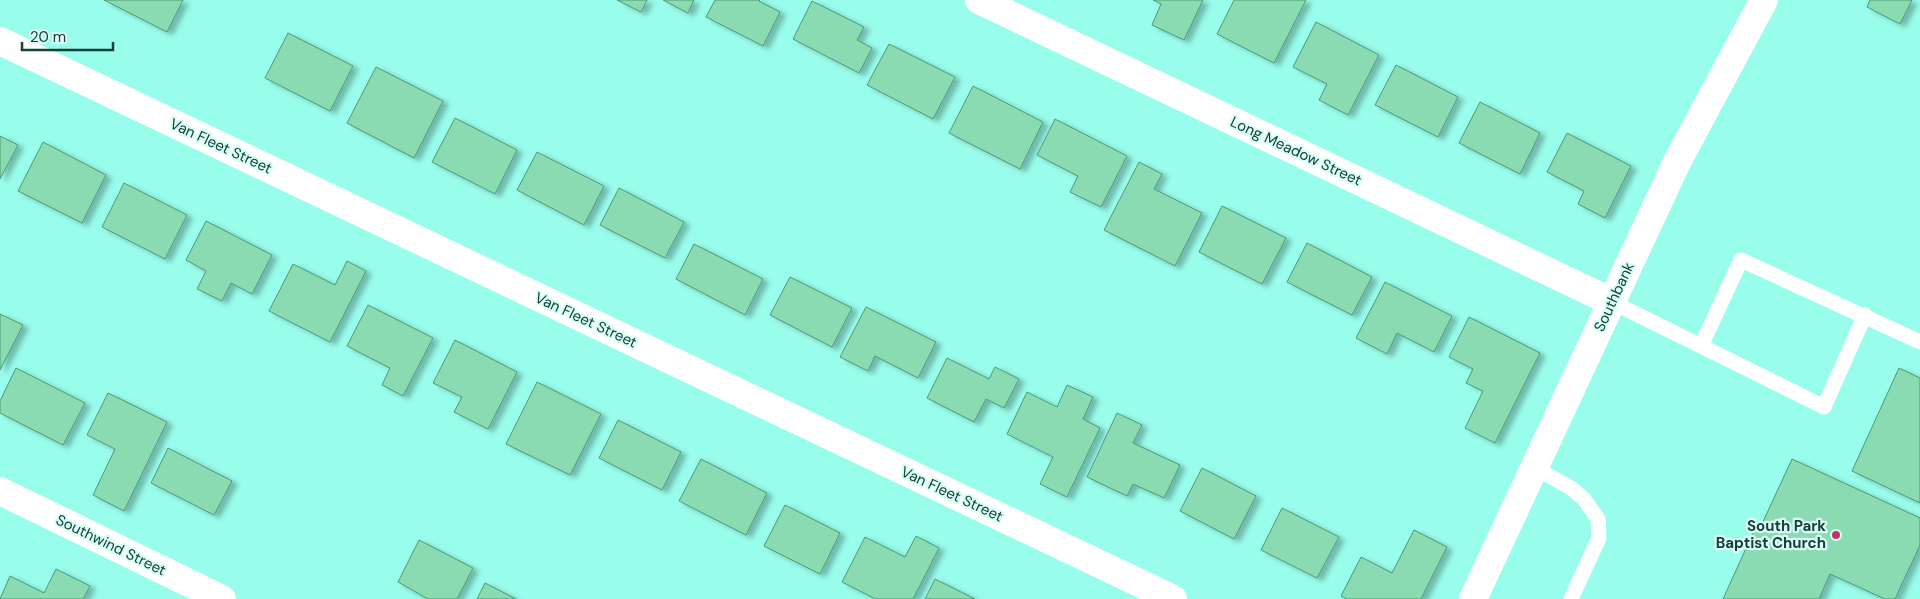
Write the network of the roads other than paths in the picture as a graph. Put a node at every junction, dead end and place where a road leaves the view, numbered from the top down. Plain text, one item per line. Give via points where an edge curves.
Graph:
1 (979, 0) edge
2 (1764, 0) edge
3 (0, 41) edge
4 (1612, 302) junction
5 (1865, 315) junction
6 (1920, 342) edge
7 (1701, 346) junction
8 (1534, 468) junction
9 (0, 491) edge
10 (222, 599) edge
11 (1173, 599) edge
12 (1473, 599) edge
13 (1571, 599) edge

1 - 4 street, Long Meadow Street
2 - 4 street, Southbank via 1678,160
3 - 11 street, Van Fleet Street
4 - 7 lane
4 - 8 street, Southbank
5 - 6 lane
5 - 7 lane via 1741,260
5 - 7 lane via 1824,407
8 - 12 street, Southbank
8 - 13 lane via 1584,498 1598,519 1599,538
9 - 10 street, Southwind Street

